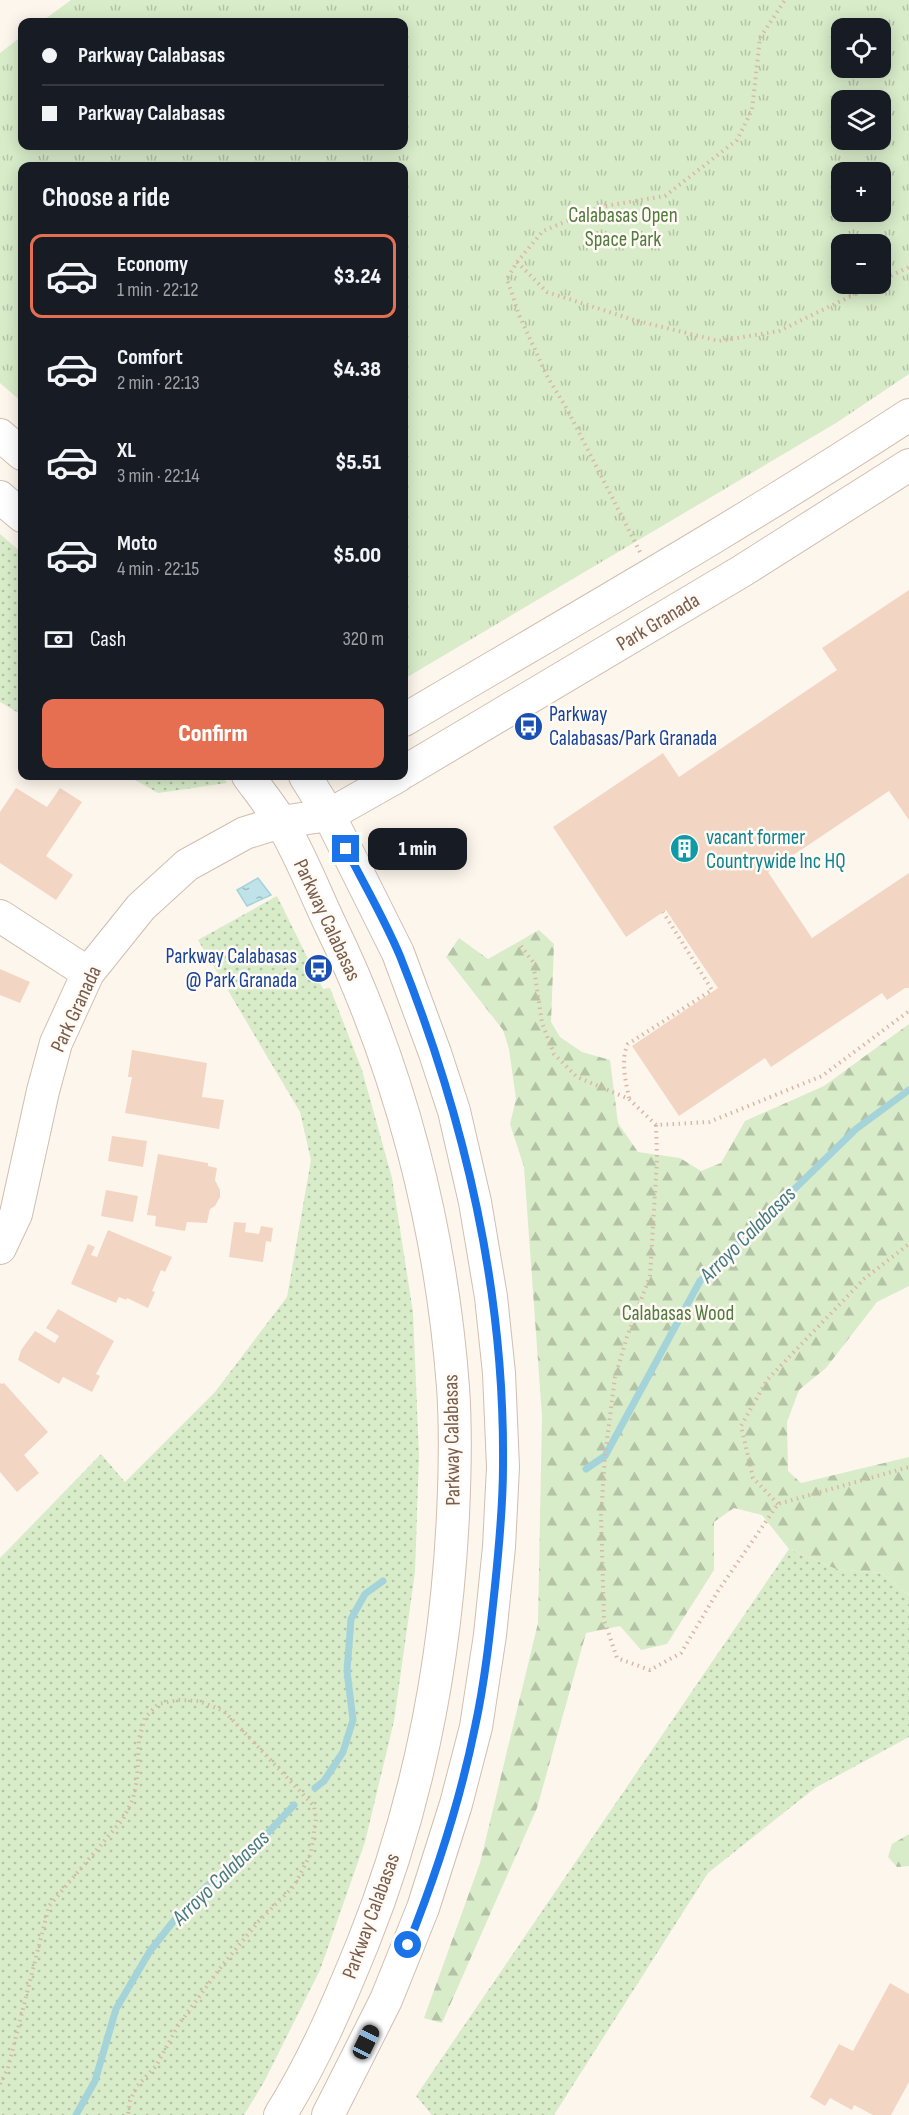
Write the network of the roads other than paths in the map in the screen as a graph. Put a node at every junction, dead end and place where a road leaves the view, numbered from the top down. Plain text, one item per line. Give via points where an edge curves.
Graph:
1 (899, 421) edge
2 (0, 435) edge
3 (18, 451) edge
4 (909, 460) edge
5 (909, 465) edge
6 (0, 497) edge
7 (18, 513) edge
8 (408, 718) edge
9 (408, 770) edge
10 (251, 780) edge
11 (305, 780) edge
12 (309, 780) edge
13 (391, 780) edge
14 (329, 815) junction
15 (281, 822) junction
16 (0, 916) edge
17 (88, 974) junction
18 (0, 1248) edge
19 (280, 2115) edge
20 (328, 2115) edge

1 - 4 street
1 - 8 street via 799,485
2 - 3 street
5 - 9 street, Park Granada via 742,572
6 - 7 street
10 - 15 street, Parkway Calabasas
11 - 15 street
12 - 14 street, Parkway Calabasas
13 - 14 street, Park Granada
14 - 15 street, Park Granada
14 - 20 street, Parkway Calabasas via 399,953 454,1111 491,1297 503,1467 490,1635 476,1727 456,1804 423,1908 386,2000
15 - 17 street, Park Granada via 245,833 187,865 141,907
15 - 19 street, Parkway Calabasas via 351,968 407,1124 442,1293 453,1388 455,1472 443,1632 429,1722 412,1793 385,1888 342,1996
16 - 17 street
17 - 18 street, Park Granada via 56,1043 16,1214

